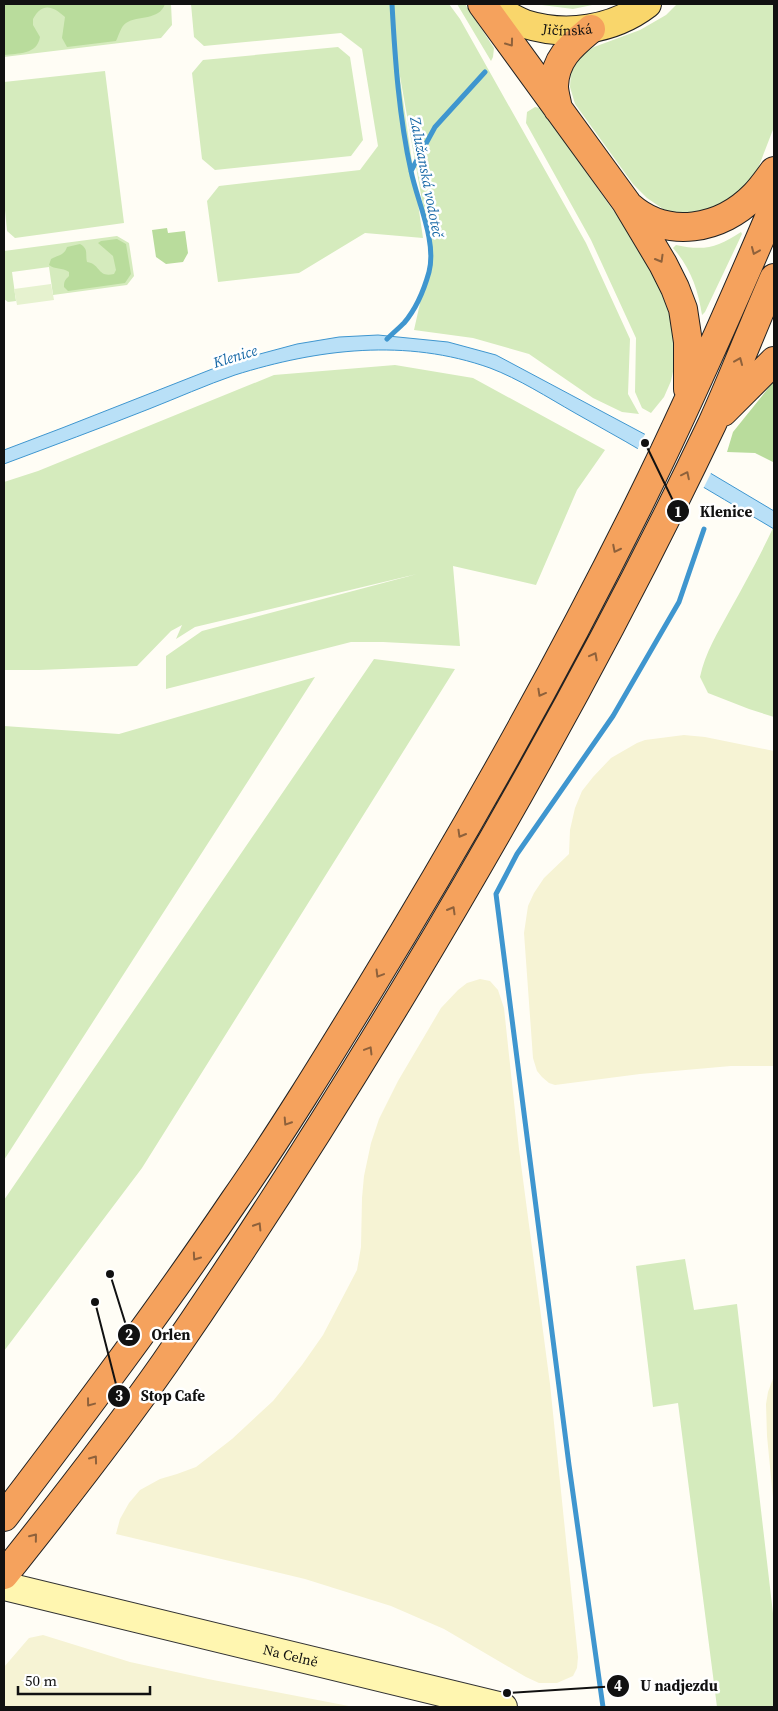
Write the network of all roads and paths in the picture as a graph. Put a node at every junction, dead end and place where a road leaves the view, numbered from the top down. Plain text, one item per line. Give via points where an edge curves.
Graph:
1 (482, 4) edge
2 (488, 4) edge
3 (646, 4) edge
4 (591, 29) junction
5 (558, 109) junction
6 (774, 171) edge
7 (626, 202) junction
8 (774, 206) edge
9 (774, 278) edge
10 (774, 361) edge
11 (685, 408) junction
12 (713, 422) junction
13 (4, 1517) edge
14 (4, 1575) edge
15 (4, 1586) edge
16 (503, 1707) edge

1 -> 5 highway
2 - 4 main road, Jičínská via 518,21 546,29
3 - 4 main road, Jičínská via 625,17
4 - 5 highway via 559,61 554,86
5 - 7 highway
6 - 7 highway via 754,196 711,224 663,225 643,216
7 -> 11 highway via 663,264 683,309 689,362
8 -> 11 highway
12 -> 9 highway
10 - 12 highway
11 -> 13 highway via 571,637 495,777 407,928 235,1201 122,1362
14 -> 12 highway via 163,1366 344,1092 521,791
15 - 16 street, Na Celně

